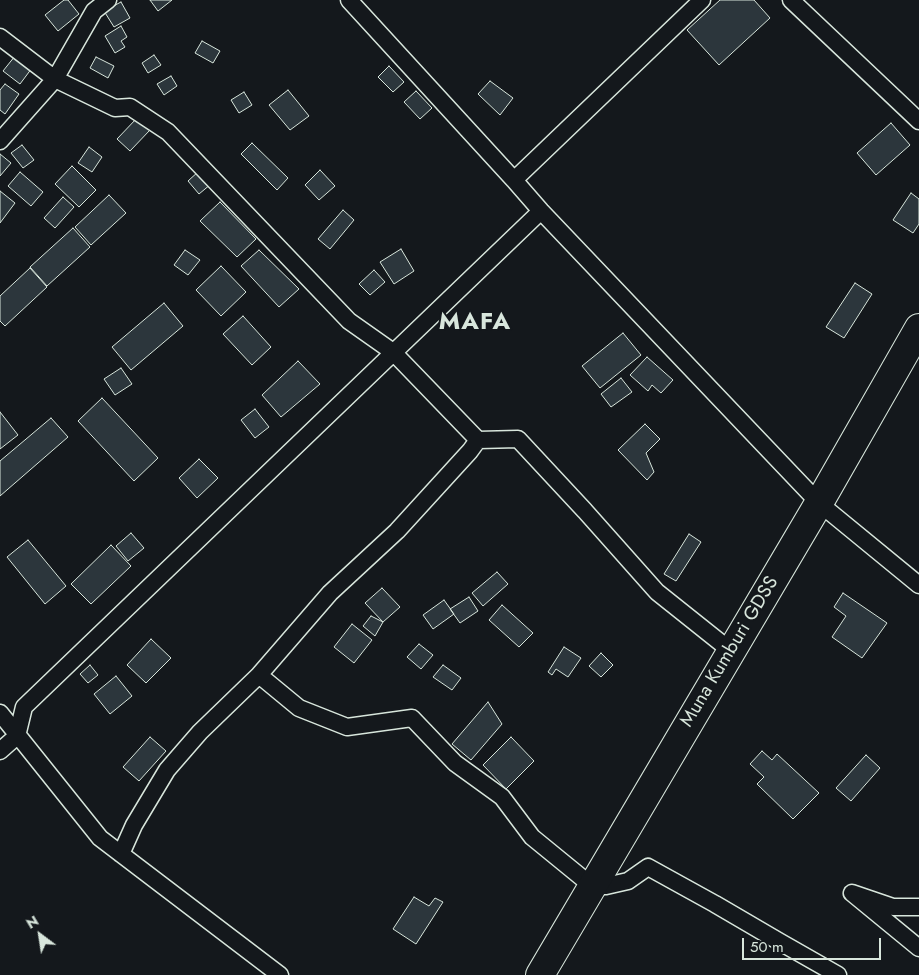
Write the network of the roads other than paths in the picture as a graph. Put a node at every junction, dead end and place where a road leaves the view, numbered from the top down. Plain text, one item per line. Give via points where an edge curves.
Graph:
1 (108, 0) edge
2 (349, 0) edge
3 (702, 0) edge
4 (791, 0) edge
5 (0, 37) edge
6 (55, 78) junction
7 (919, 121) edge
8 (0, 141) edge
9 (514, 180) junction
10 (541, 211) junction
11 (918, 331) edge
12 (393, 352) junction
13 (478, 440) junction
14 (819, 503) junction
15 (919, 586) edge
16 (730, 651) junction
17 (259, 675) junction
18 (0, 713) edge
19 (17, 736) junction
20 (0, 750) edge
21 (121, 854) junction
22 (592, 886) junction
23 (919, 907) edge
24 (919, 948) edge
25 (280, 975) edge
26 (540, 975) edge
27 (838, 975) edge

1 - 6 street via 94,11
2 - 9 street
3 - 9 street
4 - 7 street
5 - 6 street
6 - 8 street
6 - 12 street via 115,108 130,107 168,132 349,321
9 - 10 street
10 - 12 street
10 - 14 street
11 - 14 highway, Muna Kumburi GDSS
12 - 13 street
12 - 19 street via 24,707
13 - 16 street via 518,439 657,592
13 - 17 street via 397,531 330,594
14 - 15 street
14 - 16 highway, Muna Kumburi GDSS
16 - 22 highway, Muna Kumburi GDSS
17 - 21 street via 166,770
17 - 22 street via 299,708 347,727 412,718 455,762 502,797 532,837
18 - 19 street
19 - 20 street
19 - 21 street via 100,838
21 - 25 street
22 - 26 highway, Muna Kumburi GDSS
22 - 27 street via 628,881 648,867
23 - 24 street via 893,907 852,893

